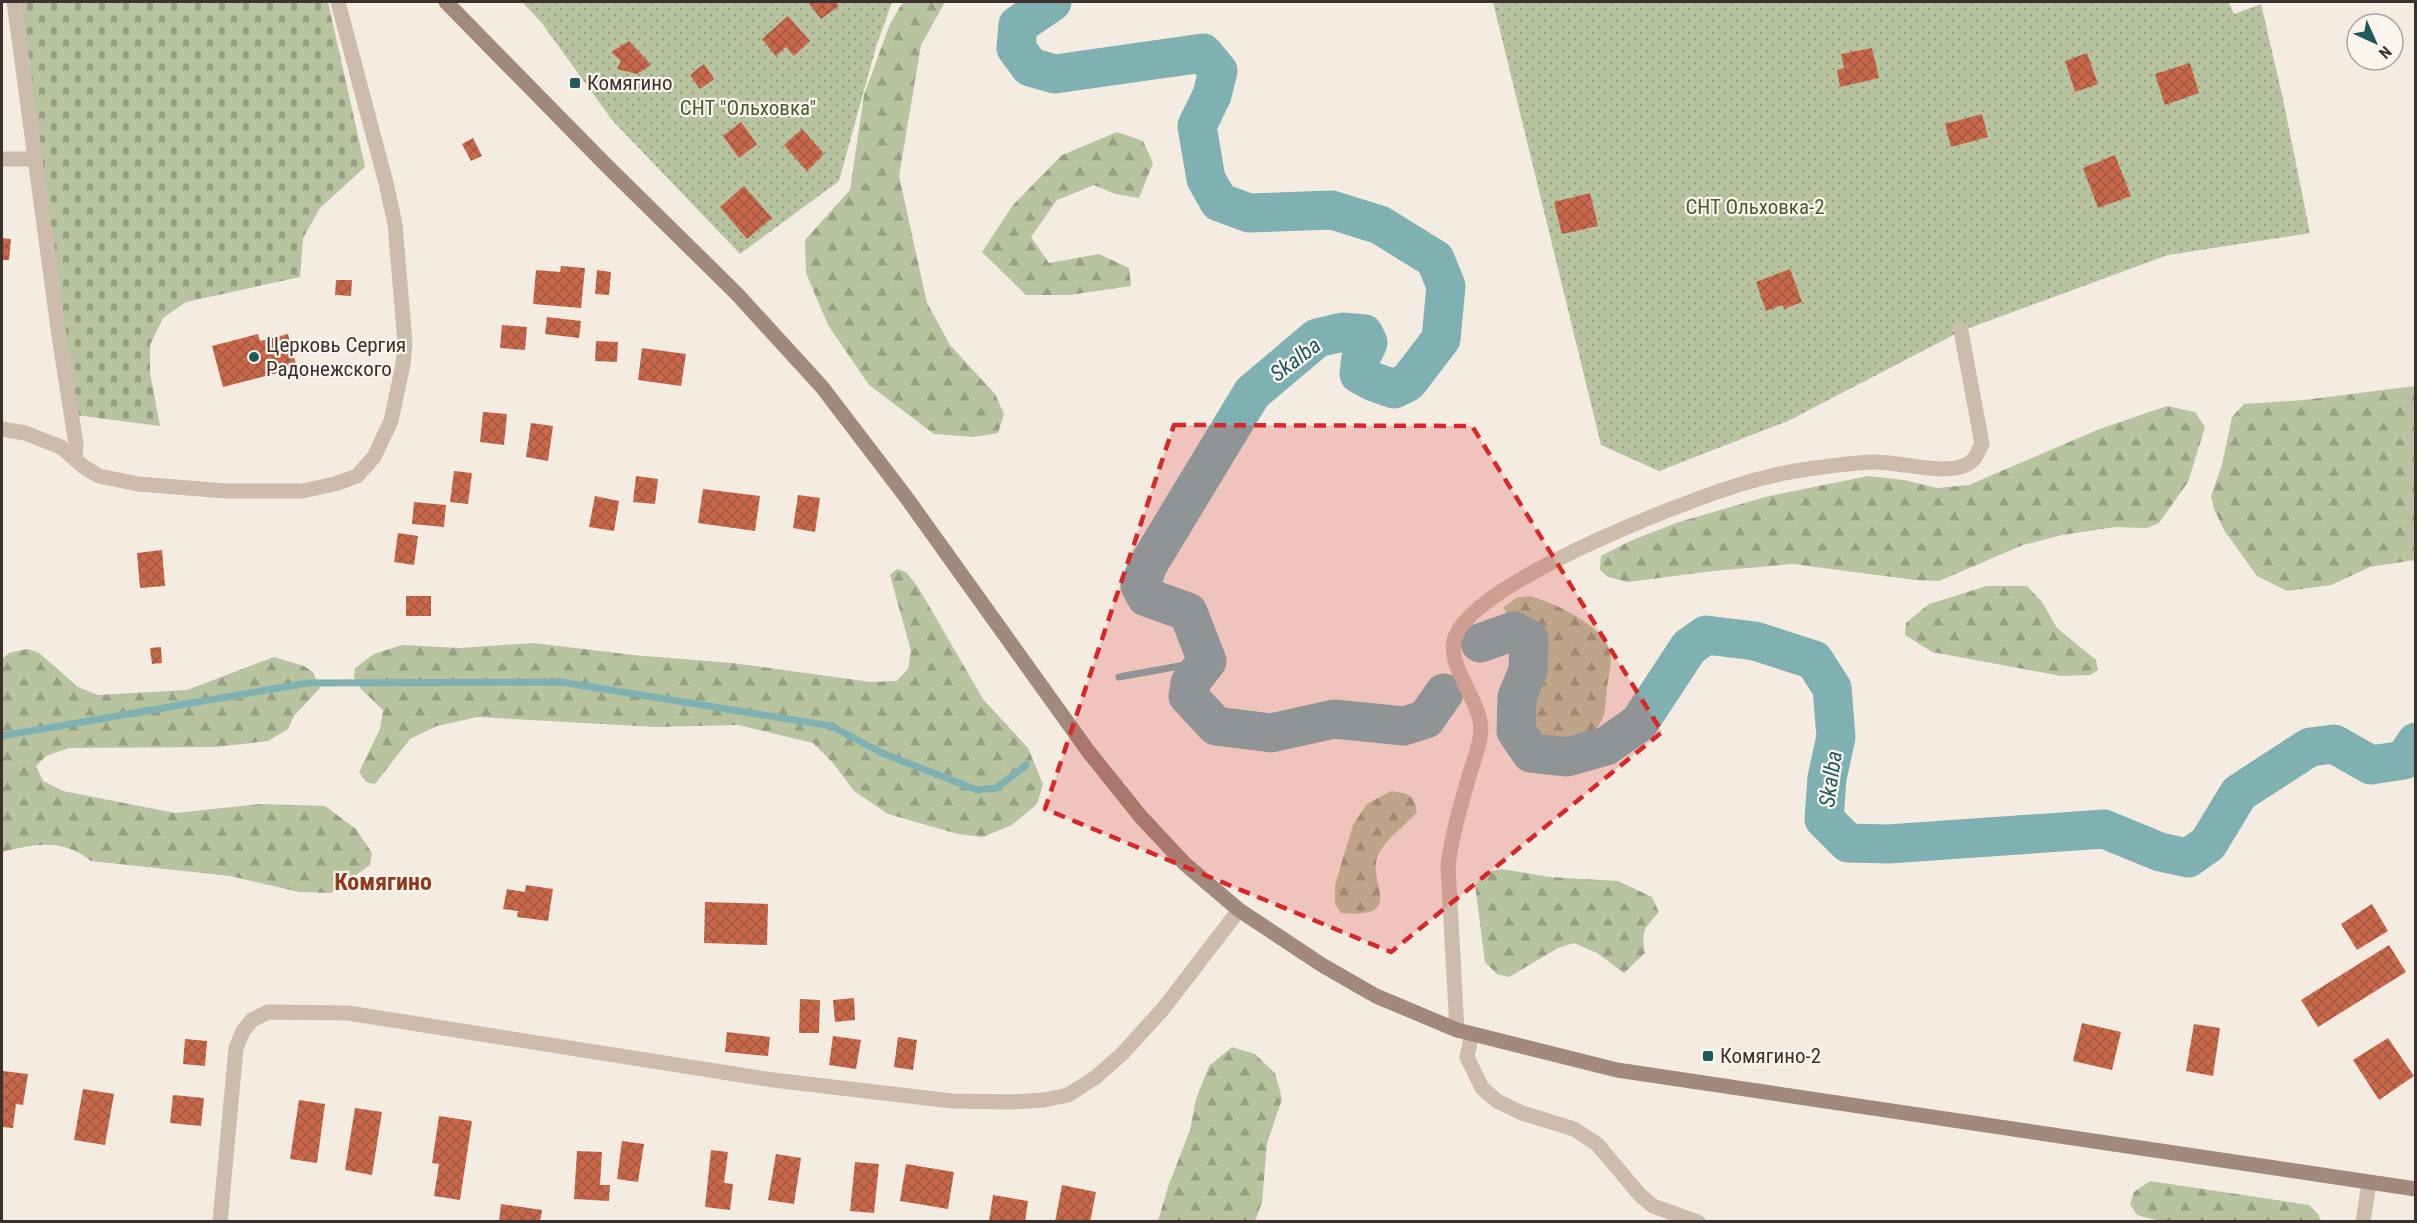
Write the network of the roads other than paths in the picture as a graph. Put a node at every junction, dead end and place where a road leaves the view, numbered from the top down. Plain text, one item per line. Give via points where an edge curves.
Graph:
1 (14, 2) edge
2 (338, 2) edge
3 (453, 4) edge
4 (2, 159) edge
5 (34, 159) junction
6 (1961, 331) dead end
7 (2, 429) edge
8 (75, 458) junction
9 (1239, 910) junction
10 (1457, 1030) junction
11 (1472, 1034) junction
12 (2369, 1183) junction
13 (2415, 1189) edge
14 (220, 1221) edge
15 (1698, 1221) edge
16 (2363, 1221) edge

1 - 5 street
2 - 8 street via 386,183 394,224 405,343 391,421 374,457 357,476 302,491 226,491 138,484 99,476
3 - 9 street via 606,165 737,294 822,387 1088,751 1185,864
4 - 5 street
5 - 8 street
6 - 10 street via 1982,444 1974,459 1959,468 1873,462 1764,477 1690,500 1598,540 1537,570 1473,611 1456,635 1452,654 1481,730 1451,839 1448,866
7 - 8 street via 45,440
9 - 10 street via 1367,991
9 - 14 street via 1122,1054 1068,1095 1044,1100 952,1101 773,1080 348,1013 268,1012 243,1030 236,1048
10 - 11 street
11 - 12 street via 1617,1070
11 - 15 street via 1467,1057 1482,1088 1497,1101 1574,1129 1597,1144 1653,1206
12 - 13 street
12 - 16 street

